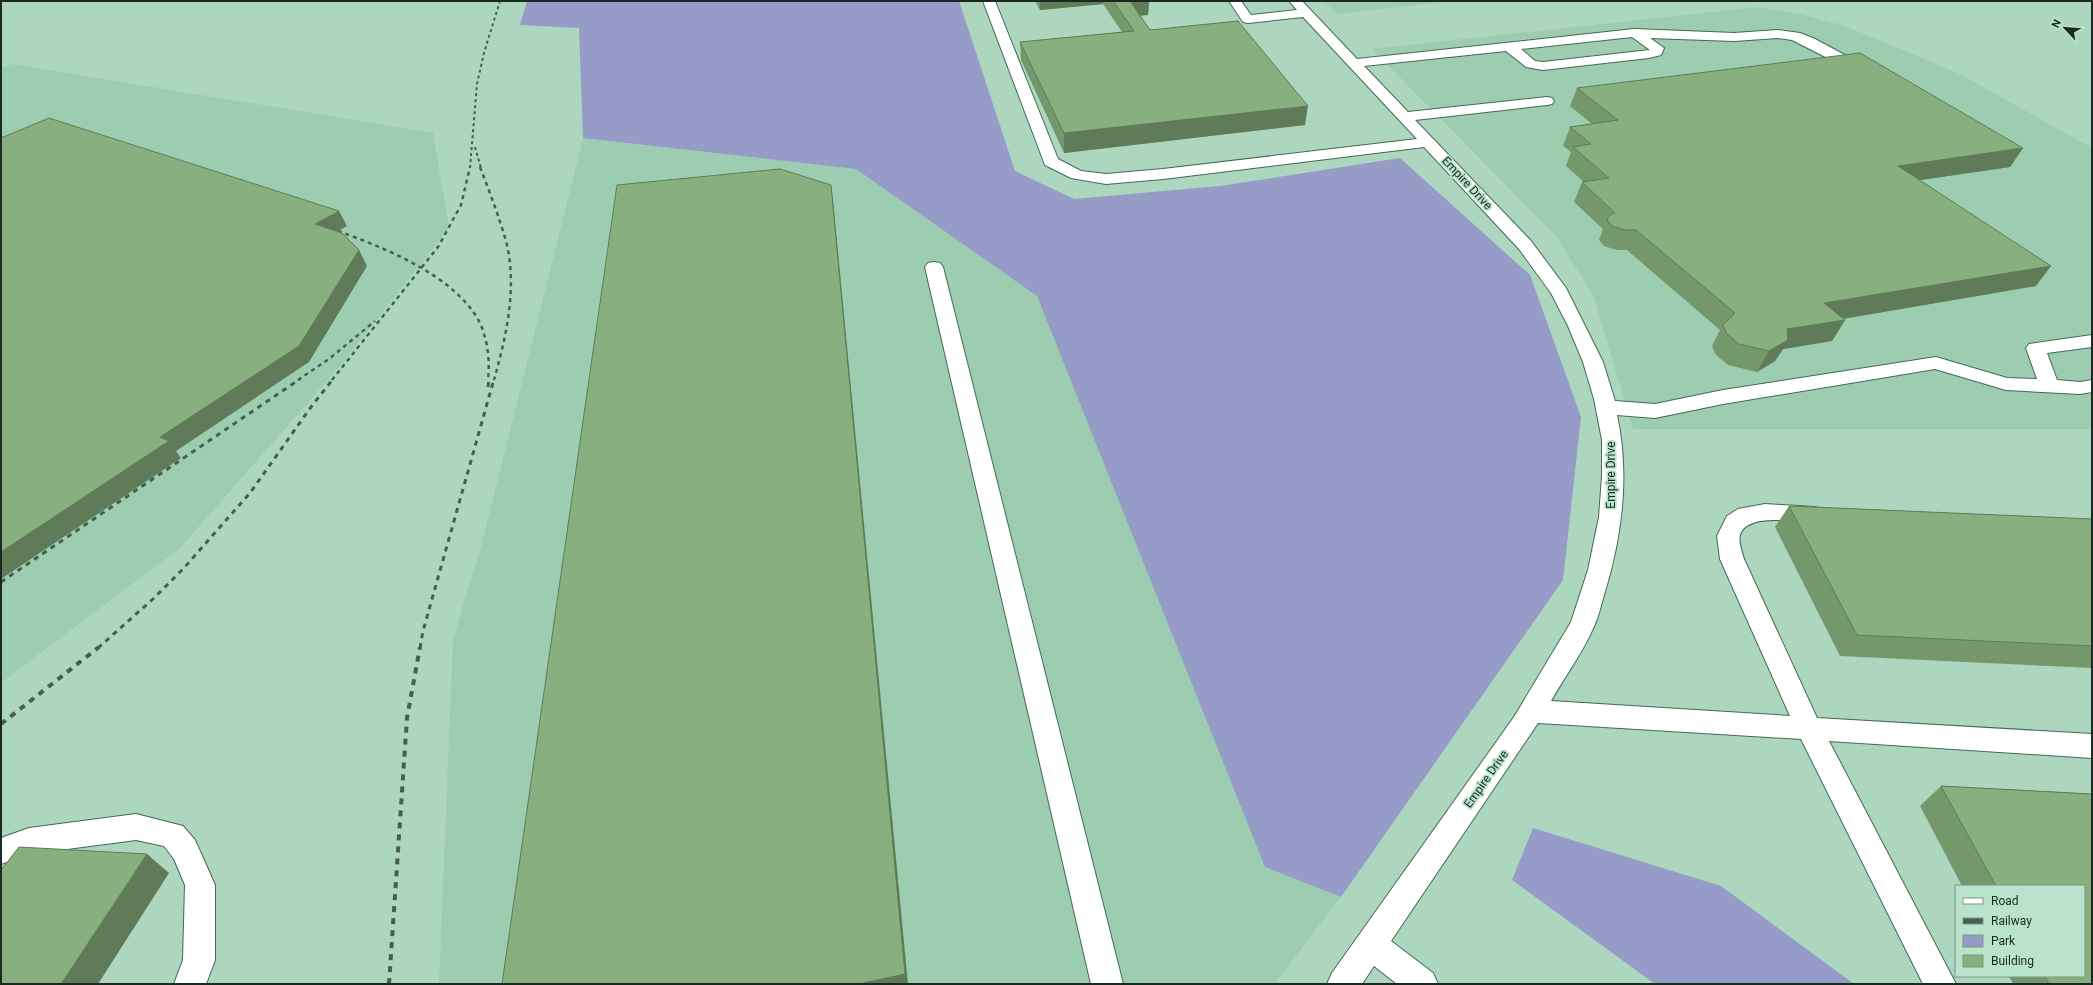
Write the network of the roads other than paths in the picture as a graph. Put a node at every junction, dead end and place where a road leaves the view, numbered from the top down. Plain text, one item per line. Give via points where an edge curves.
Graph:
1 (989, 1) edge
2 (1235, 1) edge
3 (1301, 7) edge
4 (1634, 33) junction
5 (1510, 47) junction
6 (1354, 63) junction
7 (1872, 75) edge
8 (1547, 100) dead end
9 (1404, 117) junction
10 (1428, 142) junction
11 (934, 267) dead end
12 (2092, 341) edge
13 (2048, 386) junction
14 (2092, 386) edge
15 (1605, 407) junction
16 (1836, 516) edge
17 (1532, 711) junction
18 (1809, 728) junction
19 (2092, 746) edge
20 (1, 851) edge
21 (1371, 944) junction
22 (190, 984) edge
23 (1107, 984) edge
24 (1343, 984) edge
25 (1422, 984) edge
26 (1940, 984) edge

1 - 10 street via 1051,162 1077,175 1106,179 1163,174
2 - 3 street via 1248,19
3 - 6 street, Empire Drive
4 - 5 street
4 - 5 street via 1657,48 1656,52 1544,66 1531,64
4 - 7 street via 1734,37 1778,34 1795,36
5 - 6 street
6 - 9 street, Empire Drive
8 - 9 street
9 - 10 street, Empire Drive
10 - 15 street, Empire Drive via 1525,245 1560,292 1593,362
11 - 23 street
12 - 13 street via 2036,348
13 - 14 street
13 - 15 street via 2006,384 1936,363 1723,397 1655,411
15 - 17 street, Empire Drive via 1612,440 1613,476 1610,517 1600,570 1583,624
16 - 18 street via 1764,512 1746,515 1735,522 1728,536 1732,559
17 - 18 street
17 - 21 street, Empire Drive
18 - 19 street
18 - 26 street
20 - 22 street via 29,841 136,827 173,835 185,850 200,886 199,960
21 - 24 street, Empire Drive
21 - 25 street

